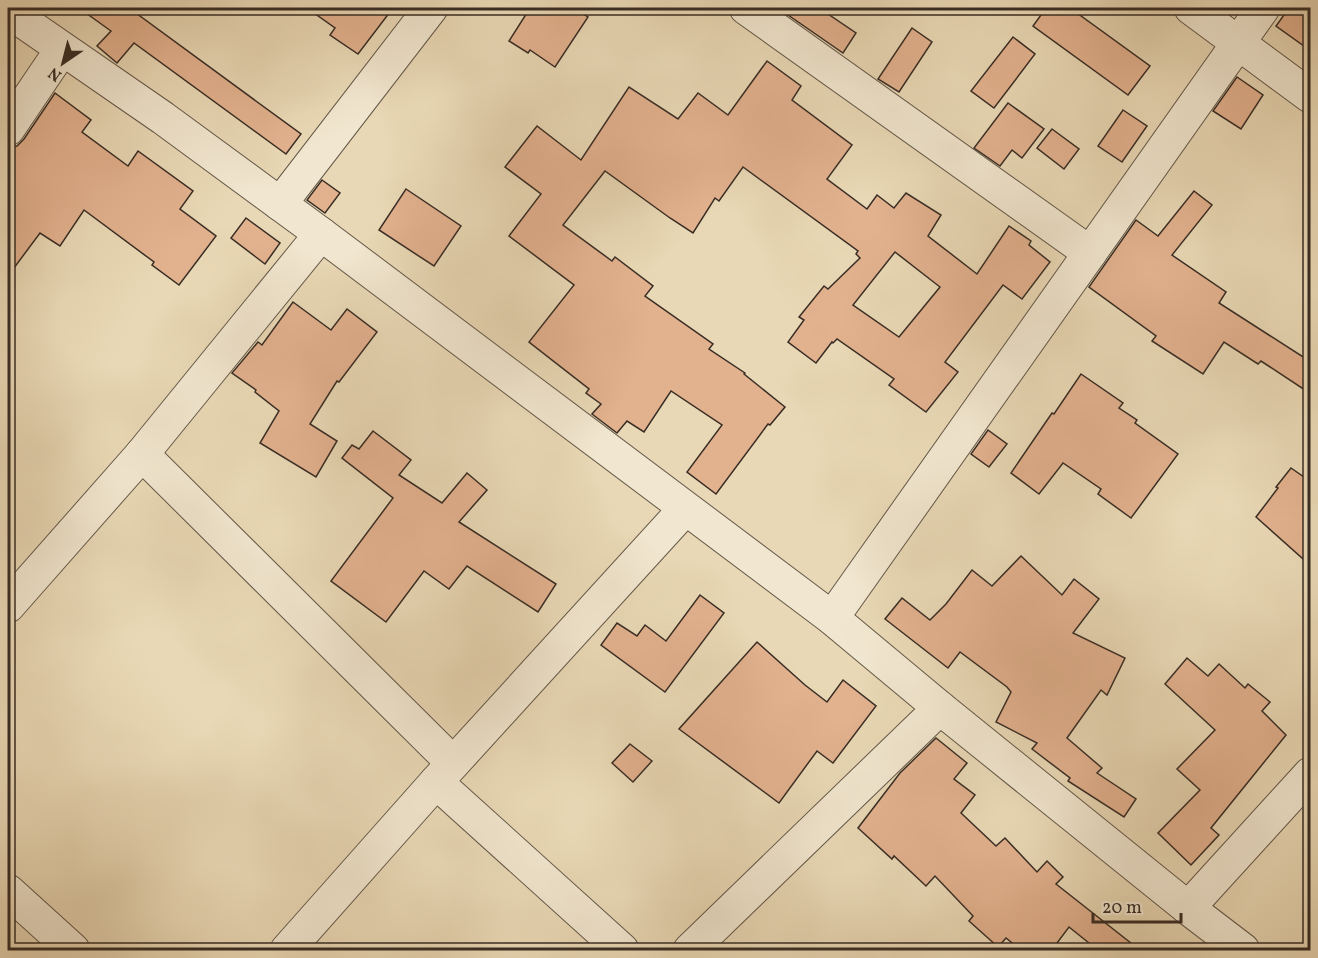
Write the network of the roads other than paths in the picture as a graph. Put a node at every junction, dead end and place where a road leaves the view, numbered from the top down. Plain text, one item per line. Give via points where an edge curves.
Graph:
1 (431, 8) edge
2 (746, 8) edge
3 (1191, 8) edge
4 (1263, 8) edge
5 (8, 11) edge
6 (1238, 43) junction
7 (62, 49) junction
8 (1311, 96) edge
9 (8, 129) edge
10 (280, 204) junction
11 (321, 234) junction
12 (1090, 253) junction
13 (141, 454) junction
14 (685, 509) junction
15 (8, 606) edge
16 (831, 618) junction
17 (940, 708) junction
18 (445, 772) junction
19 (1311, 774) edge
20 (8, 891) edge
21 (1188, 908) junction
22 (1226, 945) edge
23 (73, 951) edge
24 (287, 951) edge
25 (622, 951) edge
26 (690, 951) edge

1 - 10 street
2 - 12 street
3 - 6 street
4 - 6 street
5 - 7 street
6 - 8 street
6 - 12 street
7 - 9 street
7 - 10 street
10 - 11 street
11 - 13 street
11 - 14 street
12 - 16 street
13 - 15 street
13 - 18 street
14 - 16 street
14 - 18 street
16 - 17 street
17 - 21 street
17 - 26 street
18 - 24 street
18 - 25 street
19 - 21 street
20 - 23 street
21 - 22 street

